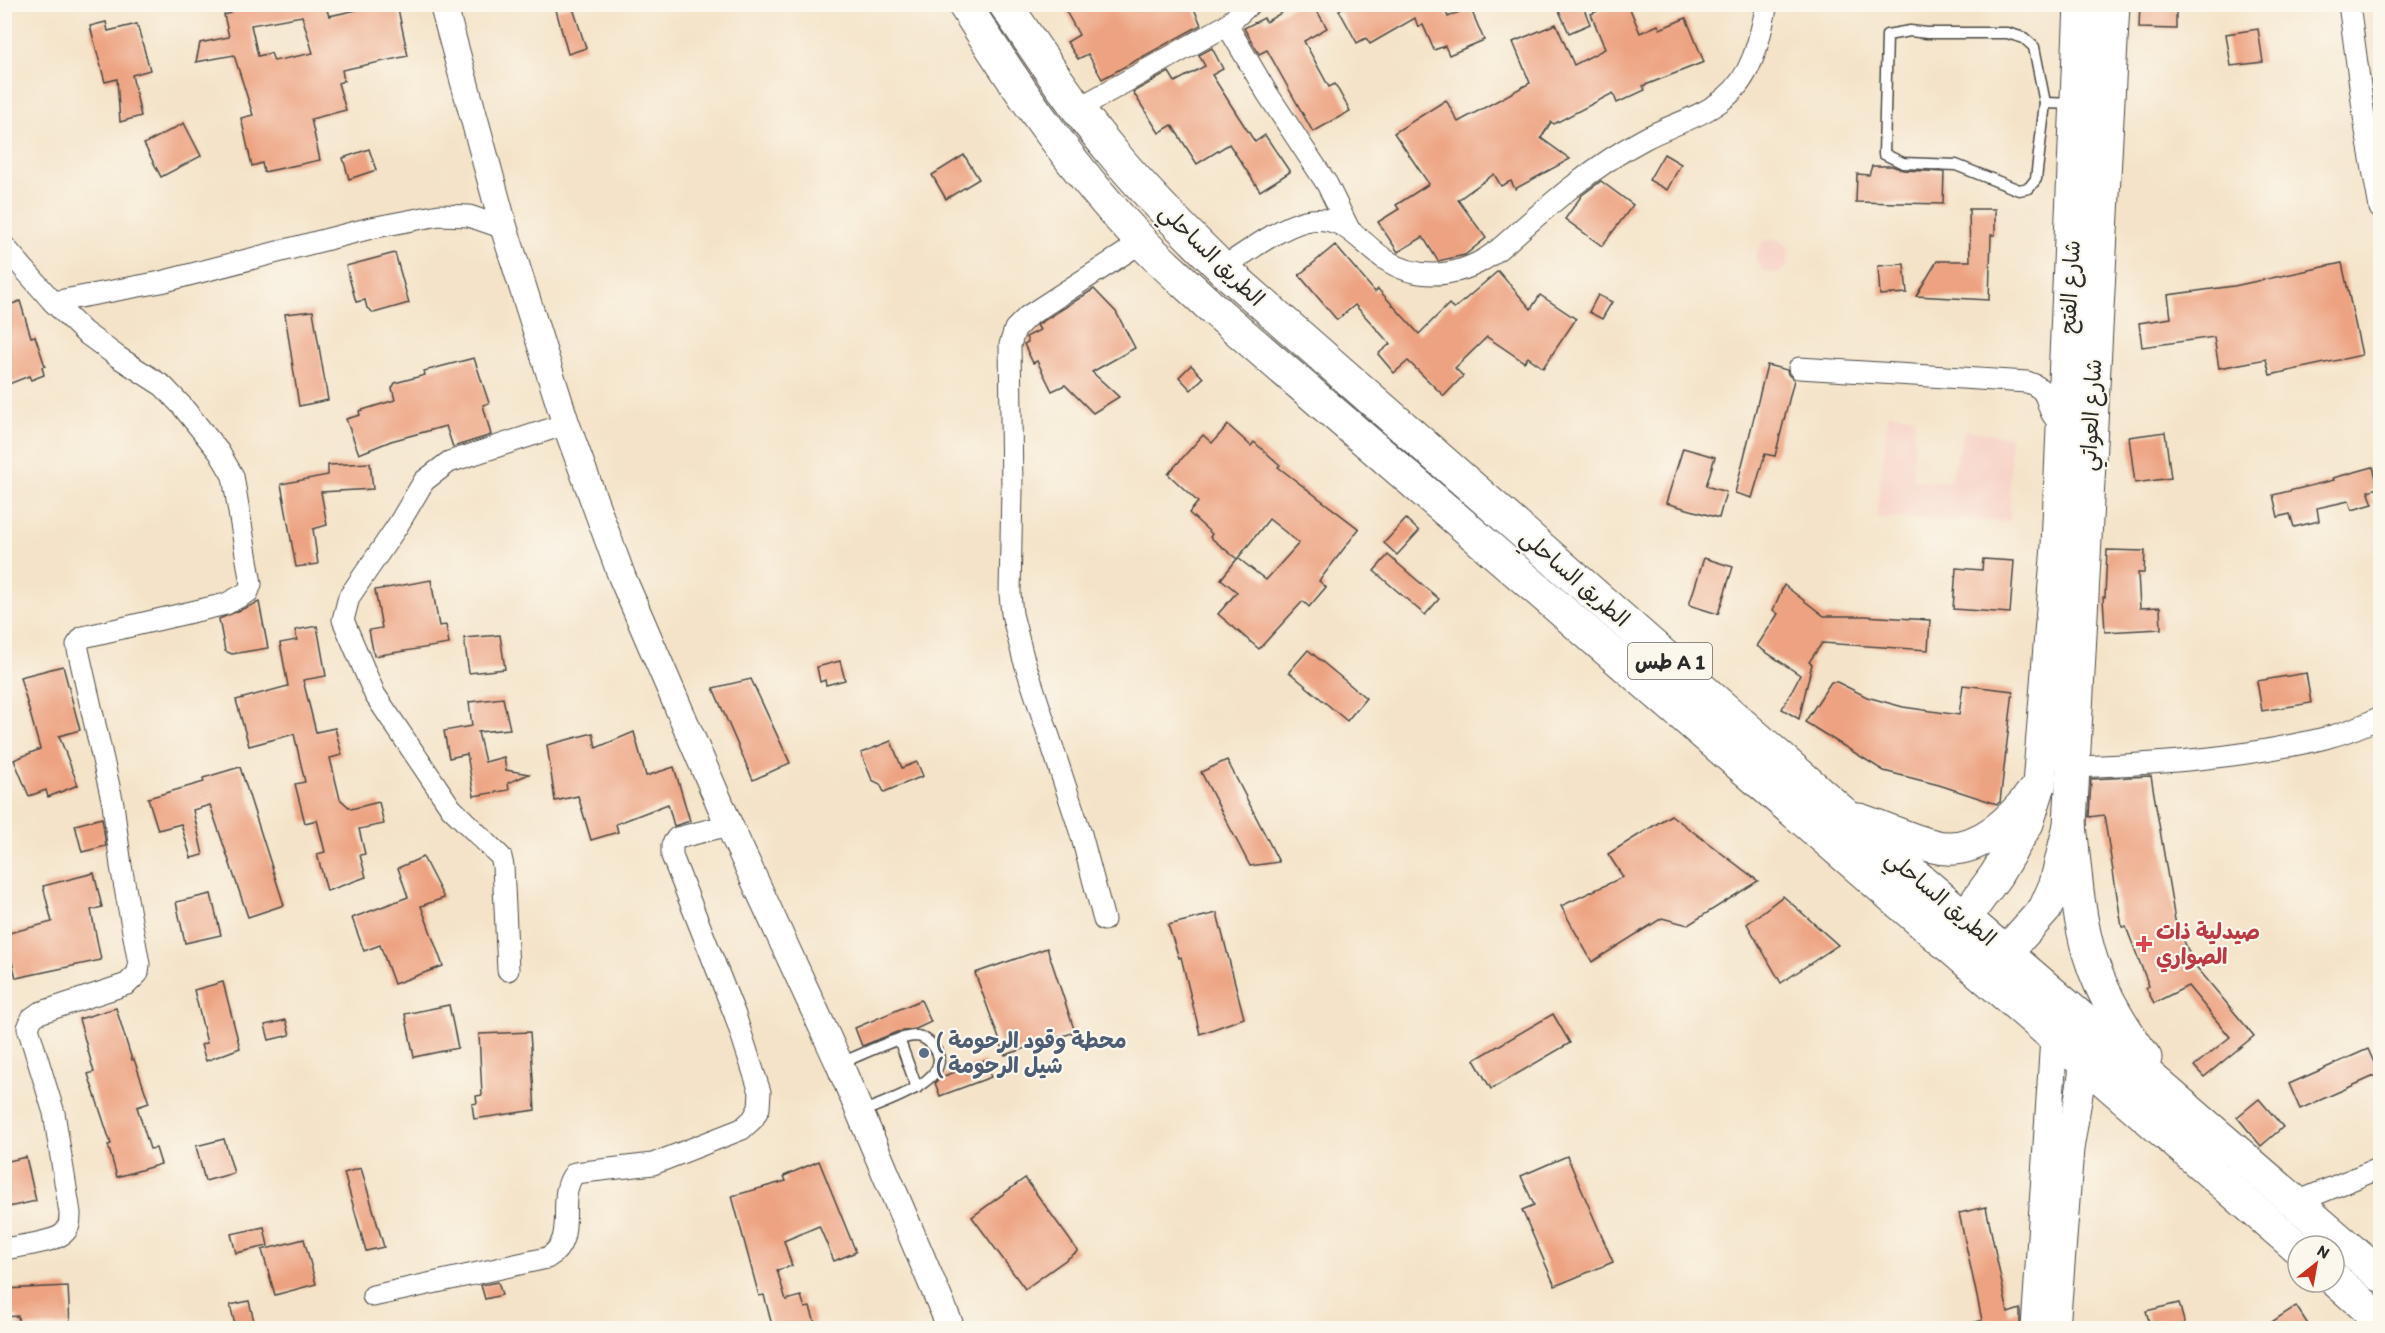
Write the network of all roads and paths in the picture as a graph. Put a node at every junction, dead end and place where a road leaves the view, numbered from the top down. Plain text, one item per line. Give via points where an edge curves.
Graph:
1 (443, 4) edge
2 (964, 4) edge
3 (1005, 4) edge
4 (1250, 4) edge
5 (1767, 4) edge
6 (2081, 4) edge
7 (2113, 4) edge
8 (2349, 4) edge
9 (1227, 25) junction
10 (2045, 103) junction
11 (2078, 104) junction
12 (1077, 108) junction
13 (2088, 199) junction
14 (2380, 208) edge
15 (1348, 227) junction
16 (504, 228) junction
17 (1142, 242) junction
18 (4, 246) edge
19 (1222, 268) junction
20 (53, 302) junction
21 (1798, 368) dead end
22 (566, 424) junction
23 (2064, 426) junction
24 (2380, 717) edge
25 (2074, 767) junction
26 (2039, 785) junction
27 (1844, 814) junction
28 (729, 825) junction
29 (2070, 825) junction
30 (1104, 920) dead end
31 (1956, 931) junction
32 (2006, 952) junction
33 (508, 970) dead end
34 (1984, 976) junction
35 (2054, 1038) junction
36 (899, 1040) junction
37 (839, 1063) junction
38 (2084, 1064) junction
39 (917, 1088) junction
40 (2173, 1096) junction
41 (859, 1113) junction
42 (2380, 1168) edge
43 (2297, 1202) junction
44 (2286, 1238) edge
45 (4, 1250) edge
46 (2380, 1275) edge
47 (2346, 1289) edge
48 (373, 1296) dead end
49 (2380, 1319) edge
50 (951, 1329) edge
51 (2036, 1329) edge
52 (2056, 1329) edge

1 - 16 street
2 - 17 main road, الطريق الساحلي / طس A 1 via 1027,101
3 - 12 main road, الطريق الساحلي / طس A 1
4 - 9 street
5 - 15 street via 1757,47 1744,76 1726,98 1615,156 1558,196 1494,253 1472,267 1444,273 1413,273 1387,261
6 - 11 main road, شارع الفتح
7 - 13 main road, شارع العواتي
8 - 14 street
9 - 12 street
9 - 15 street via 1327,184
10 - 10 lane via 2034,47 2024,38 2007,33 1910,31 1887,35 1884,154 1903,163 1956,165 2019,190 2029,188 2036,179
10 - 11 lane
11 - 13 main road, شارع الفتح
12 - 19 main road, الطريق الساحلي / طس A 1 via 1112,153
13 - 23 main road, شارع الفتح
13 - 25 main road, شارع العواتي
15 - 19 street via 1331,220 1305,221
16 - 20 street via 469,216 439,215 371,228 161,282
16 - 22 street
17 - 30 street via 1028,316 1015,329 1010,345 1012,614
17 - 31 main road, الطريق الساحلي / طس A 1 via 1218,312
18 - 20 street
19 - 27 main road, الطريق الساحلي / طس A 1
20 - 45 street via 84,332 163,386 219,452 233,476 251,584 248,592 226,604 92,634 77,645 114,804 138,973 127,984 32,1018 28,1028 54,1113 70,1224 65,1233 55,1238
21 - 23 street via 2027,382 2047,394 2053,418
22 - 28 street via 622,577
22 - 33 street via 449,462 424,481 349,597 343,620 375,695 451,808 501,857
23 - 26 main road, شارع الفتح
24 - 25 street via 2357,729 2304,744 2250,753 2186,762
25 - 29 main road, شارع العواتي
26 - 27 main road via 1997,831 1979,842 1958,847 1935,847
26 - 31 main road, شارع الفتح via 2027,823
27 - 31 main road, الطريق الساحلي / طس A 1
28 - 37 street
28 - 48 street via 677,838 672,856 735,1015 760,1092 759,1108 753,1119 742,1129 653,1164 575,1173 568,1185 564,1240 548,1258
29 - 32 main road via 2056,884 2045,909
29 - 40 main road via 2089,954 2107,998
31 - 32 main road, الطريق الساحلي / طس A 1
31 - 34 main road, الطريق الساحلي / طس A 1
32 - 34 main road
32 - 40 main road, الطريق الساحلي / طس A 1
34 - 35 main road, الطريق الساحلي / طس A 1
35 - 38 main road, الطريق الساحلي / طس A 1
35 - 51 street
36 - 37 lane
36 - 39 lane
36 - 39 lane via 923,1037 937,1051 936,1072
37 - 41 street
38 - 44 main road, الطريق الساحلي / طس A 1
38 - 52 street via 2070,1149
39 - 41 lane
40 - 43 main road, الطريق الساحلي / طس A 1
41 - 50 street
42 - 43 street
43 - 46 main road, الطريق الساحلي / طس A 1
47 - 49 main road

